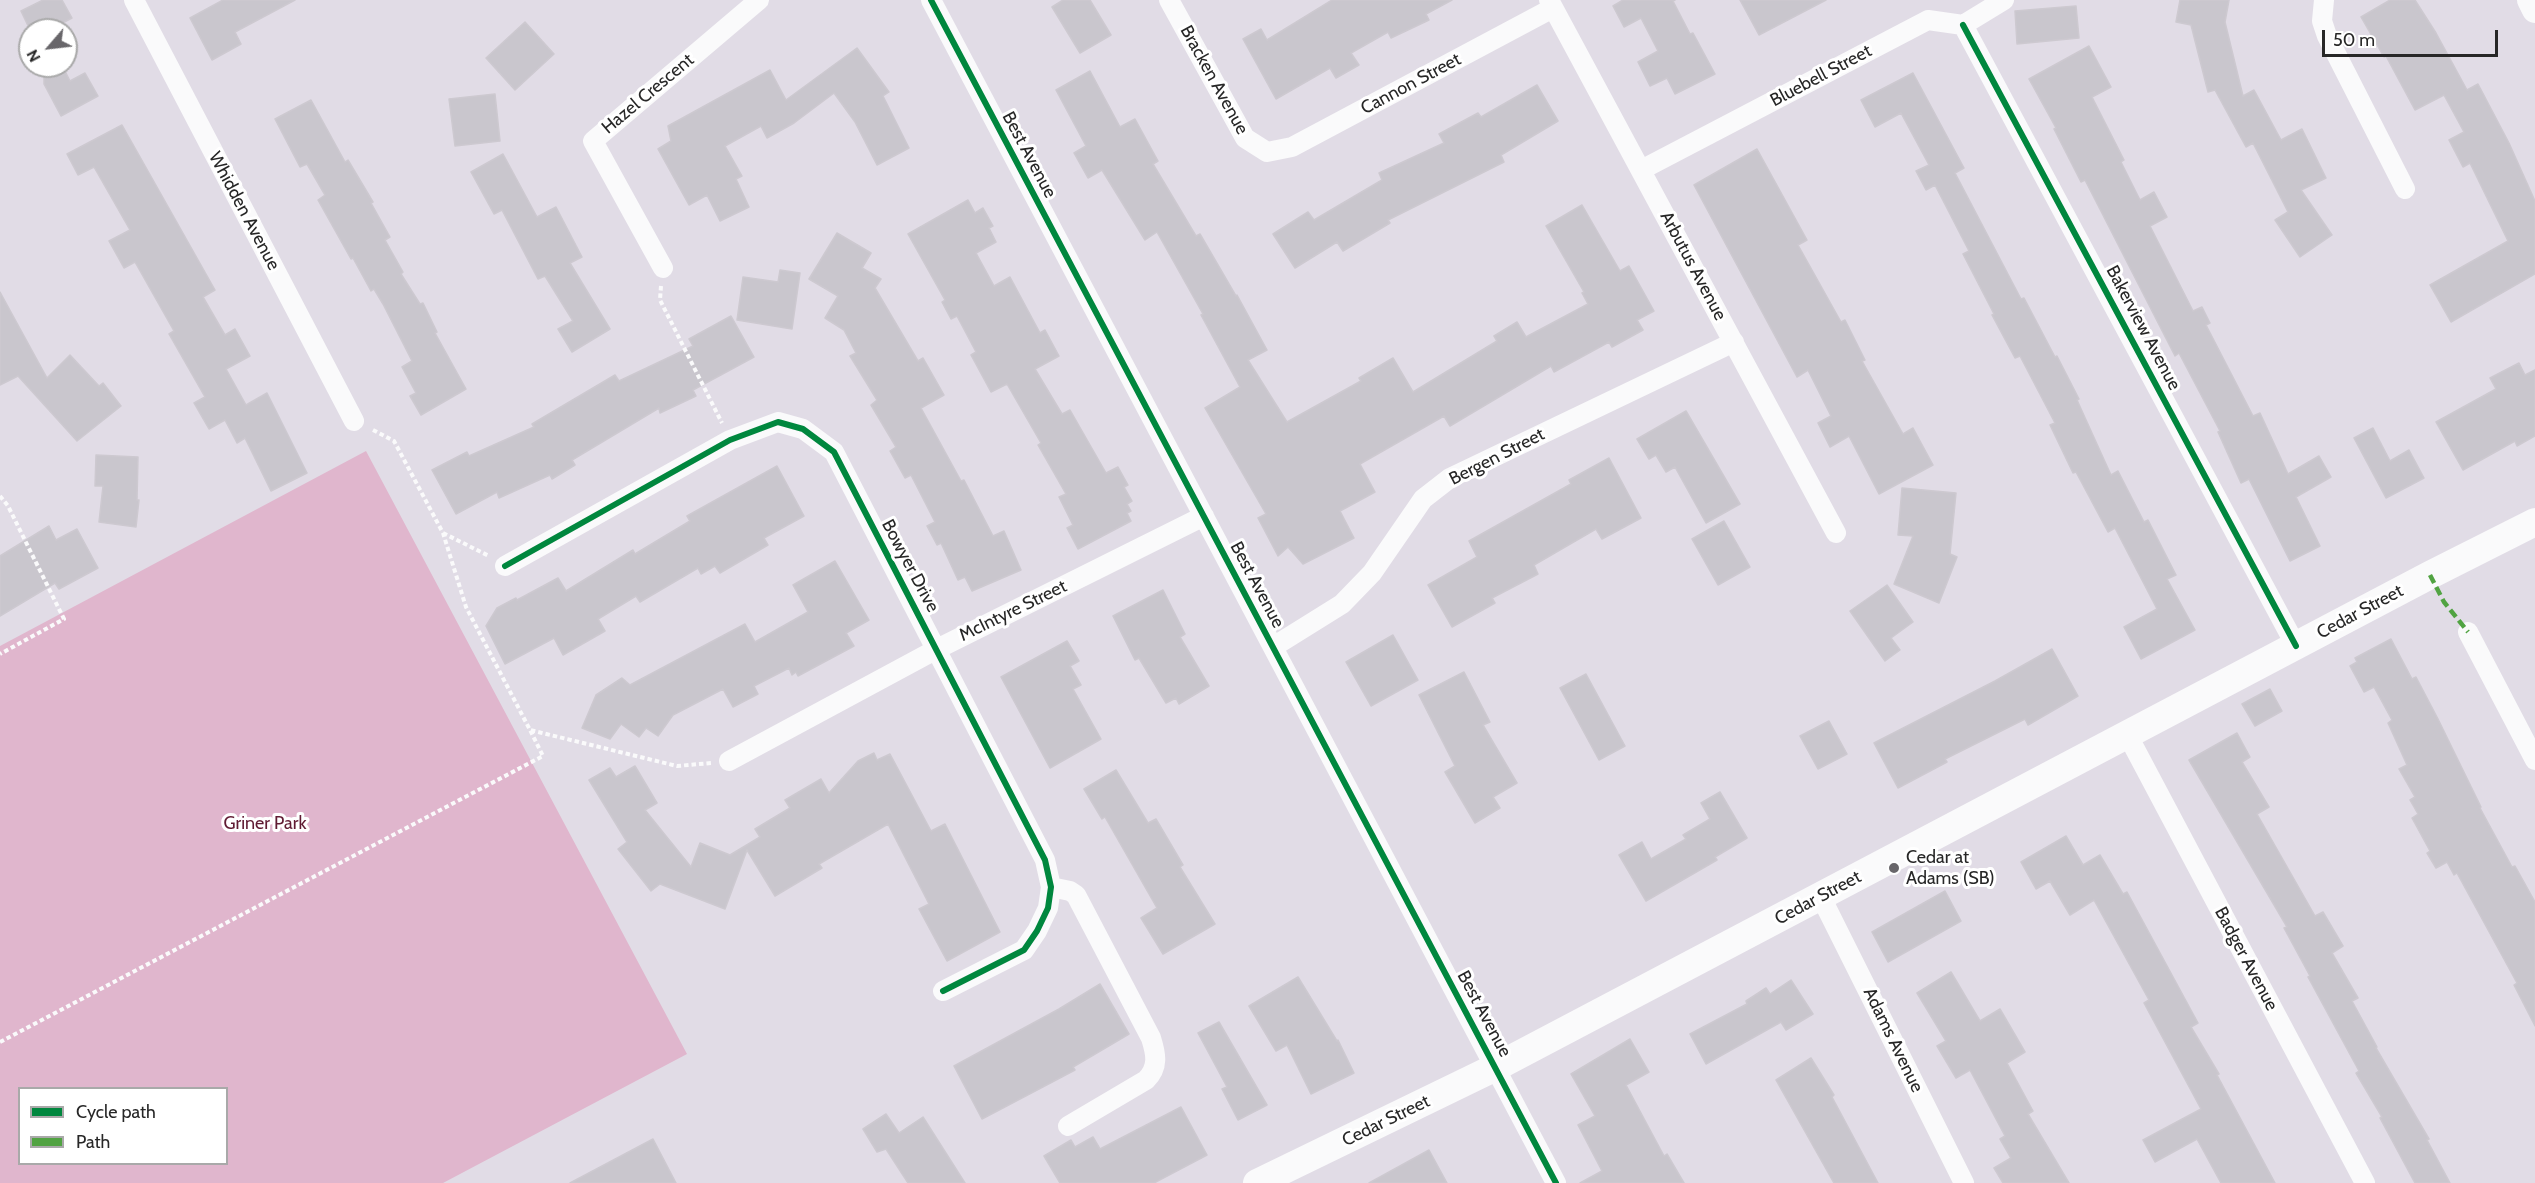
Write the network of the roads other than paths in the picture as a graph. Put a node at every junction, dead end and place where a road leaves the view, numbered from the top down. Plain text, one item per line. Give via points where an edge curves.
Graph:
1 (134, 0) edge
2 (759, 0) edge
3 (931, 0) edge
4 (1169, 0) edge
5 (2004, 0) edge
6 (2324, 0) edge
7 (2530, 0) edge
8 (1551, 4) edge
9 (2535, 10) edge
10 (1963, 25) junction
11 (1267, 153) joint
12 (1641, 170) junction
13 (2405, 189) dead end
14 (663, 268) road end
15 (1734, 342) junction
16 (354, 421) road end
17 (1204, 516) junction
18 (2535, 522) edge
19 (1836, 532) dead end
20 (505, 566) road end
21 (2468, 632) dead end
22 (2296, 646) junction
23 (1272, 647) junction
24 (937, 649) junction
25 (2127, 734) junction
26 (2535, 760) edge
27 (729, 761) road end
28 (1051, 887) junction
29 (1821, 897) junction
30 (944, 992) dead end
31 (1497, 1067) junction
32 (1068, 1126) dead end
33 (1257, 1183) edge
34 (1556, 1183) edge
35 (1964, 1183) edge
36 (2365, 1183) edge

1 - 16 street, Whidden Avenue
2 - 14 street, Hazel Crescent via 593,141
3 - 17 street, Best Avenue
4 - 11 street, Bracken Avenue via 1245,138
5 - 10 street
6 - 13 street via 2322,21 2327,36
7 - 9 street
8 - 11 street, Cannon Street via 1292,147
8 - 12 street, Arbutus Avenue
10 - 12 street, Bluebell Street via 1928,20
10 - 22 street, Bakerview Avenue
12 - 15 street, Arbutus Avenue
15 - 19 street, Arbutus Avenue
15 - 23 street, Bergen Street via 1450,478 1423,499 1372,573 1342,604
17 - 23 street, Best Avenue
17 - 24 street, McIntyre Street
18 - 22 main road, Cedar Street
20 - 24 street, Bowyer Drive via 730,440 778,422 803,429 834,452
21 - 26 street
22 - 25 main road, Cedar Street
23 - 31 street, Best Avenue
24 - 27 street, McIntyre Street
24 - 28 street, Bowyer Drive via 1045,860
25 - 29 main road, Cedar Street
25 - 36 street, Badger Avenue
28 - 30 street, Bowyer Drive via 1048,908 1024,950
28 - 32 street via 1076,895 1151,1038 1156,1059 1153,1073 1146,1080
29 - 31 main road, Cedar Street
29 - 35 street, Adams Avenue
31 - 33 main road, Cedar Street
31 - 34 street, Best Avenue

